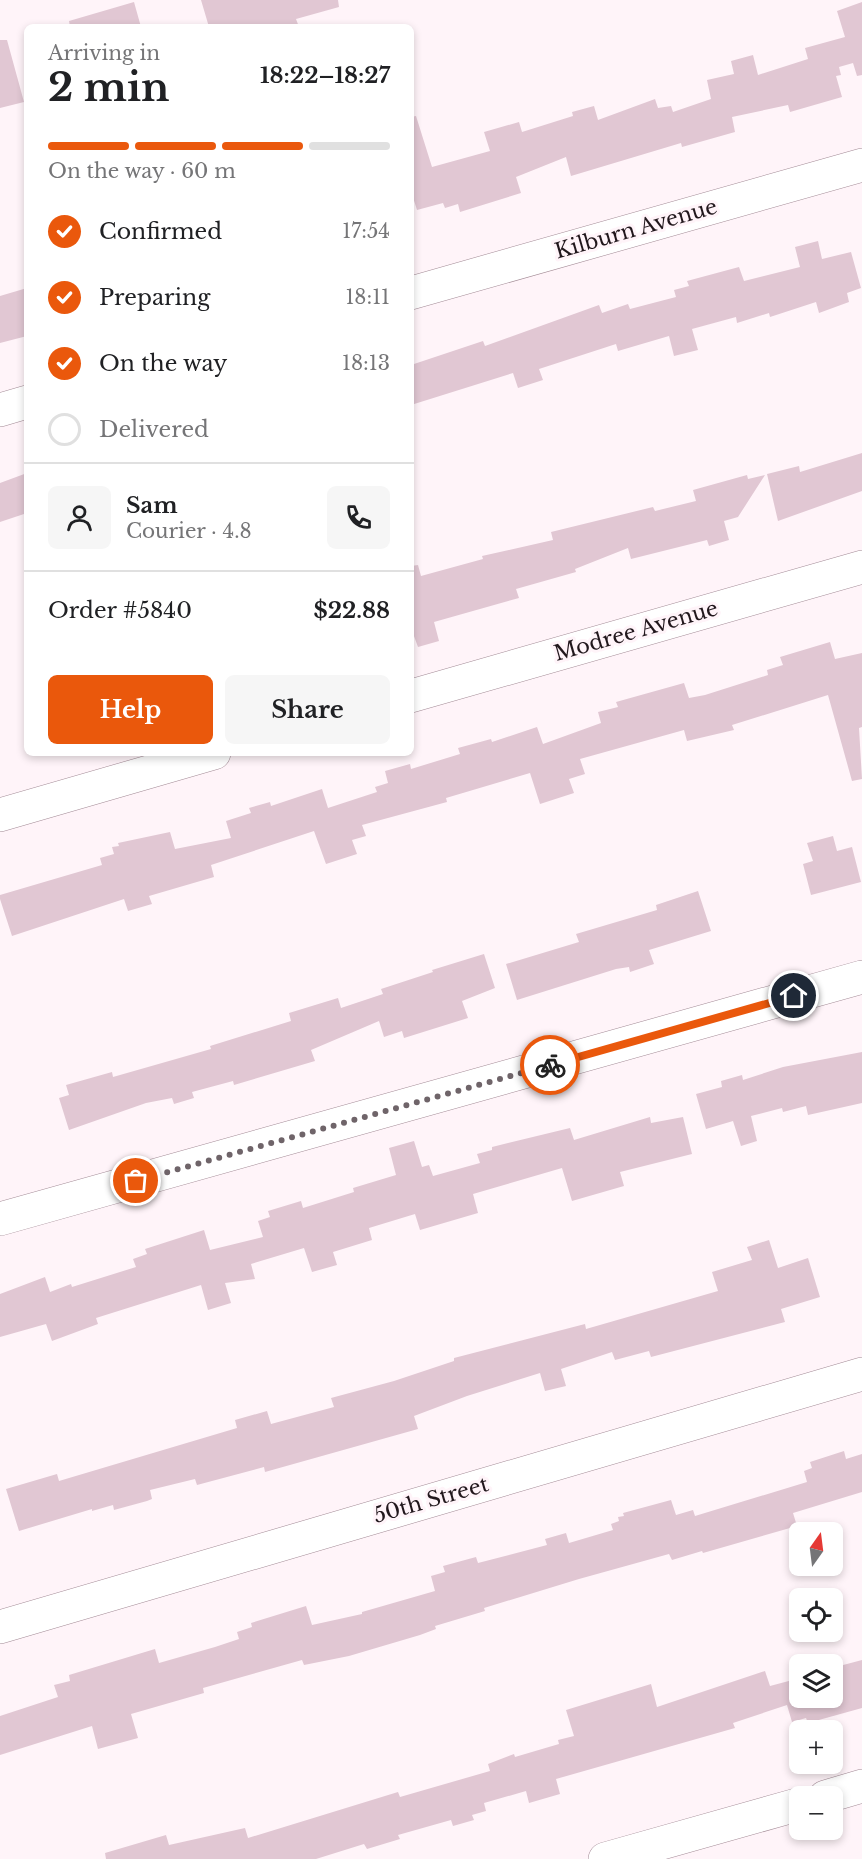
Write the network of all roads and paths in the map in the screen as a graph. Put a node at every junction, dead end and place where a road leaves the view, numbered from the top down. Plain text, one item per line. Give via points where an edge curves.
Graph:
1 (862, 165) edge
2 (414, 292) edge
3 (24, 403) edge
4 (0, 410) edge
5 (862, 567) edge
6 (414, 695) edge
7 (204, 756) edge
8 (0, 815) edge
9 (862, 977) edge
10 (0, 1219) edge
11 (862, 1374) edge
12 (0, 1627) edge
13 (862, 1786) edge
14 (843, 1792) edge
15 (789, 1807) edge
16 (638, 1854) edge
17 (605, 1859) edge

1 - 2 street, Kilburn Avenue
3 - 4 street
5 - 6 street, Modree Avenue
7 - 8 street
9 - 10 street
11 - 12 street, 50th Street
13 - 14 street
15 - 16 street
16 - 17 street

